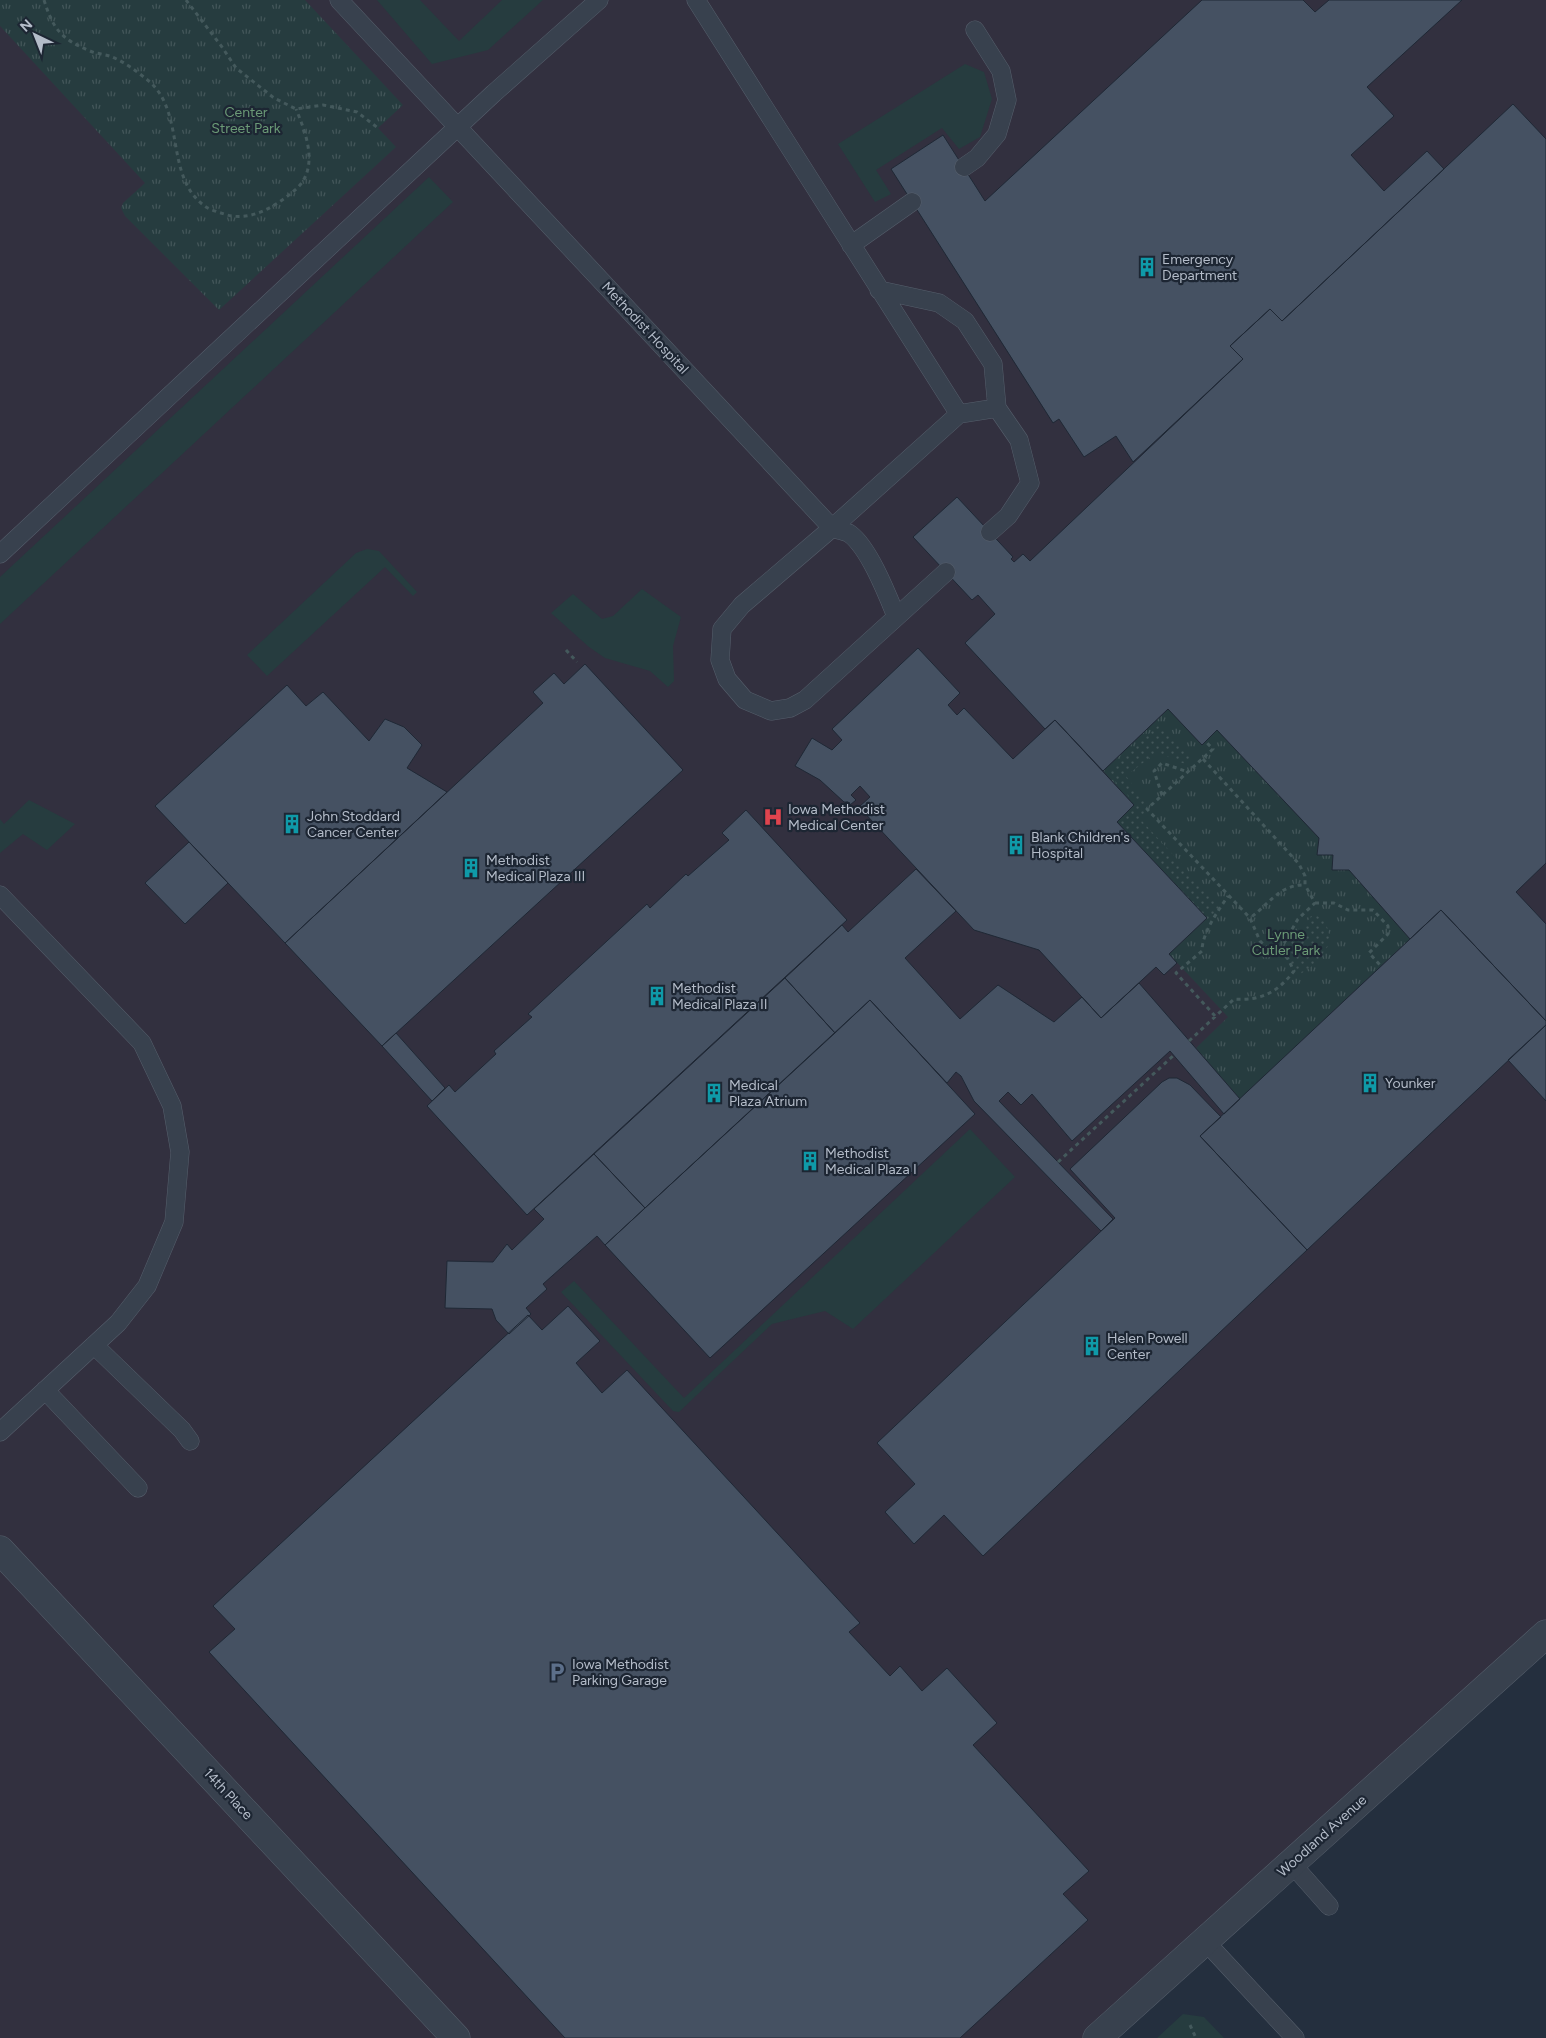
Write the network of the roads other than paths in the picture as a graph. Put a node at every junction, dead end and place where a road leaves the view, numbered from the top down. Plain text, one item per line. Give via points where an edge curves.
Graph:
1 (339, 0) edge
2 (599, 0) edge
3 (696, 0) edge
4 (975, 30) dead end
5 (459, 127) junction
6 (964, 167) dead end
7 (912, 202) dead end
8 (851, 245) junction
9 (879, 290) junction
10 (997, 408) junction
11 (959, 414) junction
12 (832, 528) junction
13 (990, 532) dead end
14 (0, 554) edge
15 (946, 572) dead end
16 (896, 616) junction
17 (0, 895) edge
18 (94, 1345) junction
19 (46, 1390) junction
20 (0, 1432) edge
21 (190, 1441) dead end
22 (138, 1488) dead end
23 (0, 1550) edge
24 (1546, 1634) edge
25 (1291, 1863) junction
26 (1329, 1906) dead end
27 (1205, 1941) junction
28 (456, 2038) edge
29 (1097, 2038) edge
30 (1295, 2038) edge

1 - 5 lane, Methodist Hospital
2 - 5 lane
3 - 8 lane
4 - 6 lane via 1001,71 1007,100 998,134 977,158
5 - 12 lane, Methodist Hospital
5 - 14 lane
7 - 8 lane
8 - 9 lane
9 - 10 lane via 939,303 965,321 993,364
9 - 11 lane
10 - 11 lane
10 - 13 lane via 1018,440 1030,483 1008,516
11 - 12 lane
12 - 16 lane, Methodist Hospital via 850,533 865,552
12 - 16 lane via 742,605 722,629 720,660 727,679 745,700 770,711 790,708 806,700
15 - 16 lane
17 - 18 lane via 142,1043 172,1106 180,1152 174,1222 147,1286 118,1323
18 - 19 lane
18 - 21 lane
19 - 20 lane
19 - 22 lane
23 - 28 street, 14th Place
24 - 25 street, Woodland Avenue
25 - 26 lane
25 - 27 street, Woodland Avenue
27 - 29 street, Woodland Avenue
27 - 30 lane

